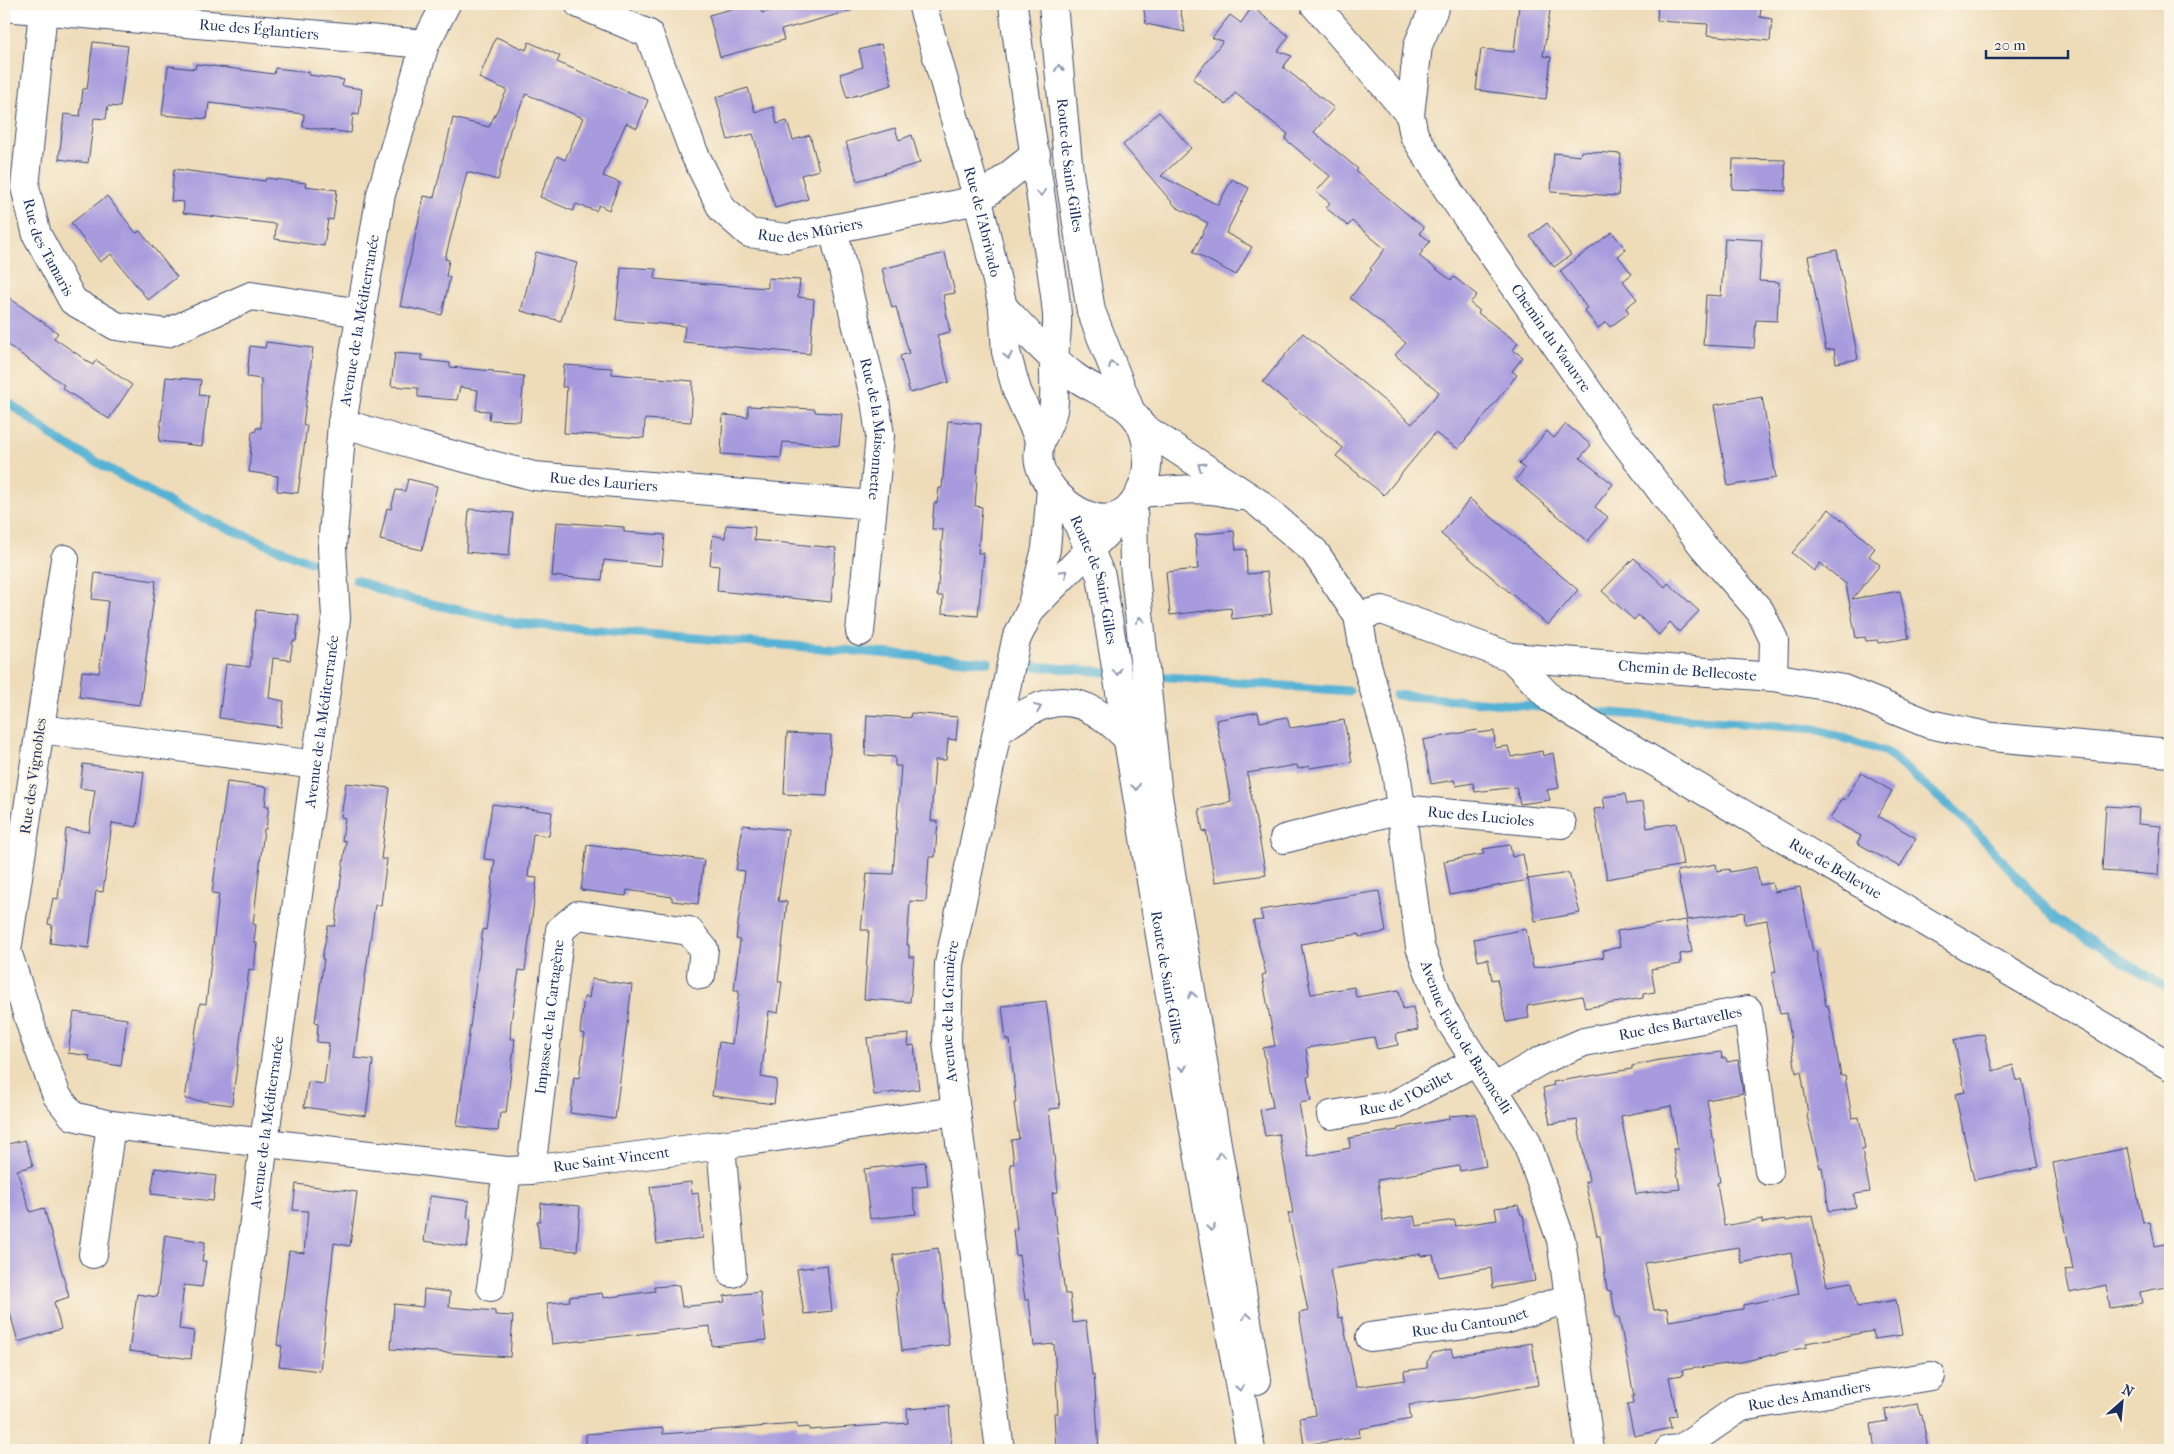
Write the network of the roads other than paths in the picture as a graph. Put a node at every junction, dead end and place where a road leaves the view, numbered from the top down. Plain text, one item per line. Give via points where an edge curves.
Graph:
1 (446, 4) edge
2 (579, 4) edge
3 (922, 4) edge
4 (1013, 4) edge
5 (1053, 4) edge
6 (1314, 4) edge
7 (1436, 4) edge
8 (4, 7) edge
9 (43, 11) junction
10 (425, 44) junction
11 (1410, 115) junction
12 (1036, 154) junction
13 (978, 200) junction
14 (833, 229) junction
15 (1003, 308) junction
16 (361, 313) junction
17 (1054, 359) junction
18 (1053, 410) junction
19 (1130, 413) junction
20 (342, 424) junction
21 (1040, 441) junction
22 (1051, 488) junction
23 (1257, 502) junction
24 (1134, 503) junction
25 (872, 505) junction
26 (1071, 508) junction
27 (1089, 550) junction
28 (65, 559) dead end
29 (1031, 609) junction
30 (1358, 616) junction
31 (860, 632) dead end
32 (1511, 656) junction
33 (1773, 677) junction
34 (40, 730) junction
35 (996, 732) junction
36 (1128, 739) junction
37 (2170, 753) edge
38 (316, 765) junction
39 (1401, 809) junction
40 (1562, 824) dead end
41 (1284, 839) dead end
42 (701, 975) dead end
43 (1476, 1061) junction
44 (2170, 1066) edge
45 (1493, 1088) junction
46 (956, 1111) junction
47 (1331, 1115) dead end
48 (111, 1125) junction
49 (264, 1142) junction
50 (721, 1145) junction
51 (519, 1171) junction
52 (1769, 1171) dead end
53 (93, 1254) dead end
54 (732, 1273) dead end
55 (492, 1287) dead end
56 (1569, 1298) junction
57 (1370, 1337) dead end
58 (1931, 1376) dead end
59 (226, 1450) edge
60 (1000, 1450) edge
61 (1251, 1450) edge
62 (1267, 1450) edge
63 (1590, 1450) edge
64 (1670, 1450) edge

1 - 10 street, Avenue de la Méditerranée
2 - 14 street, Rue des Mûriers via 649,34 694,154 722,209 749,233 786,238
3 - 13 street, Rue de l'Abrivado
4 - 12 street
19 -> 5 street, Route de Saint-Gilles via 1091,311 1069,173
6 - 11 street, Chemin du Vaouvre
7 - 11 street via 1418,45
8 - 9 street, Rue des Églantiers
9 - 10 street, Rue des Églantiers
9 - 16 street, Rue des Tamaris via 25,187 37,235 74,300 116,326 167,333 251,296
10 - 16 street, Avenue de la Méditerranée via 381,194
11 - 33 street, Chemin du Vaouvre via 1414,135 1450,193 1610,423 1703,546 1760,611 1774,640
12 - 13 street, Rue des Mûriers
12 -> 17 street via 1057,316
13 - 14 street, Rue des Mûriers
13 - 15 street, Rue de l'Abrivado
14 - 25 street, Rue de la Maisonnette via 880,436
15 - 17 street
15 -> 21 street, Rue de l'Abrivado via 1006,352 1017,390
16 - 20 street, Avenue de la Méditerranée
17 - 18 street
17 - 19 street via 1076,378
18 - 19 street via 1072,402 1093,399
18 - 21 street
23 -> 19 street
19 - 24 street via 1148,459
20 - 25 street, Rue des Lauriers via 534,476
20 - 38 street, Avenue de la Méditerranée via 332,548 336,618
21 - 22 street via 1039,463
22 - 26 street
22 - 29 street, Avenue de la Granière via 1046,548
23 - 24 street via 1222,490 1186,489
23 - 30 street via 1314,551
24 - 26 street via 1111,518 1093,518
24 - 27 street, Avenue de la Granière
62 -> 24 street, Route de Saint-Gilles via 1158,796 1134,564
25 - 31 street, Rue de la Maisonnette
26 - 27 street, Route de Saint-Gilles
29 -> 27 street, Avenue de la Granière
27 -> 36 street, Route de Saint-Gilles via 1101,576
28 - 34 street, Rue des Vignobles
29 - 35 street, Avenue de la Granière via 1016,640
30 - 32 street, Chemin de Bellecoste via 1382,610
30 - 39 street, Avenue Folco de Baroncelli via 1366,661 1395,764
32 - 33 street, Chemin de Bellecoste
32 - 44 street, Rue de Bellevue via 1551,699 1599,729
33 - 37 street, Chemin de Bellecoste via 1843,689 1929,724 1992,737
34 - 38 street
34 - 48 street, Rue des Vignobles via 7,951 56,1096 73,1116
35 -> 36 street via 1018,716 1049,704 1072,701 1109,720
35 - 46 street, Avenue de la Granière via 949,964 947,1042
36 -> 61 street, Route de Saint-Gilles
38 - 49 street, Avenue de la Méditerranée
39 - 40 street, Rue des Lucioles
39 - 41 street, Rue des Lucioles
39 - 43 street, Avenue Folco de Baroncelli via 1420,947 1443,1010
42 - 51 street, Impasse de la Cartagène via 704,949 689,931 578,915 560,930
43 - 45 street, Avenue Folco de Baroncelli
43 - 47 street, Rue de l'Oeillet via 1394,1105
45 - 52 street, Rue des Bartavelles via 1542,1060 1584,1042 1748,1010
45 - 56 street, Avenue Folco de Baroncelli via 1526,1140 1561,1240
46 - 50 street, Rue Saint-Vincent
46 - 60 street, Avenue de la Granière
48 - 49 street, Rue des Vignobles
48 - 53 street
49 - 51 street, Rue Saint-Vincent
49 - 59 street, Avenue de la Méditerranée
50 - 51 street, Rue Saint-Vincent
50 - 54 street
51 - 55 street, Impasse de la Cartagène
56 - 57 street, Rue du Cantounet via 1504,1320
56 - 63 street, Avenue Folco de Baroncelli
58 - 64 street, Rue des Amandiers via 1741,1408 1680,1449

